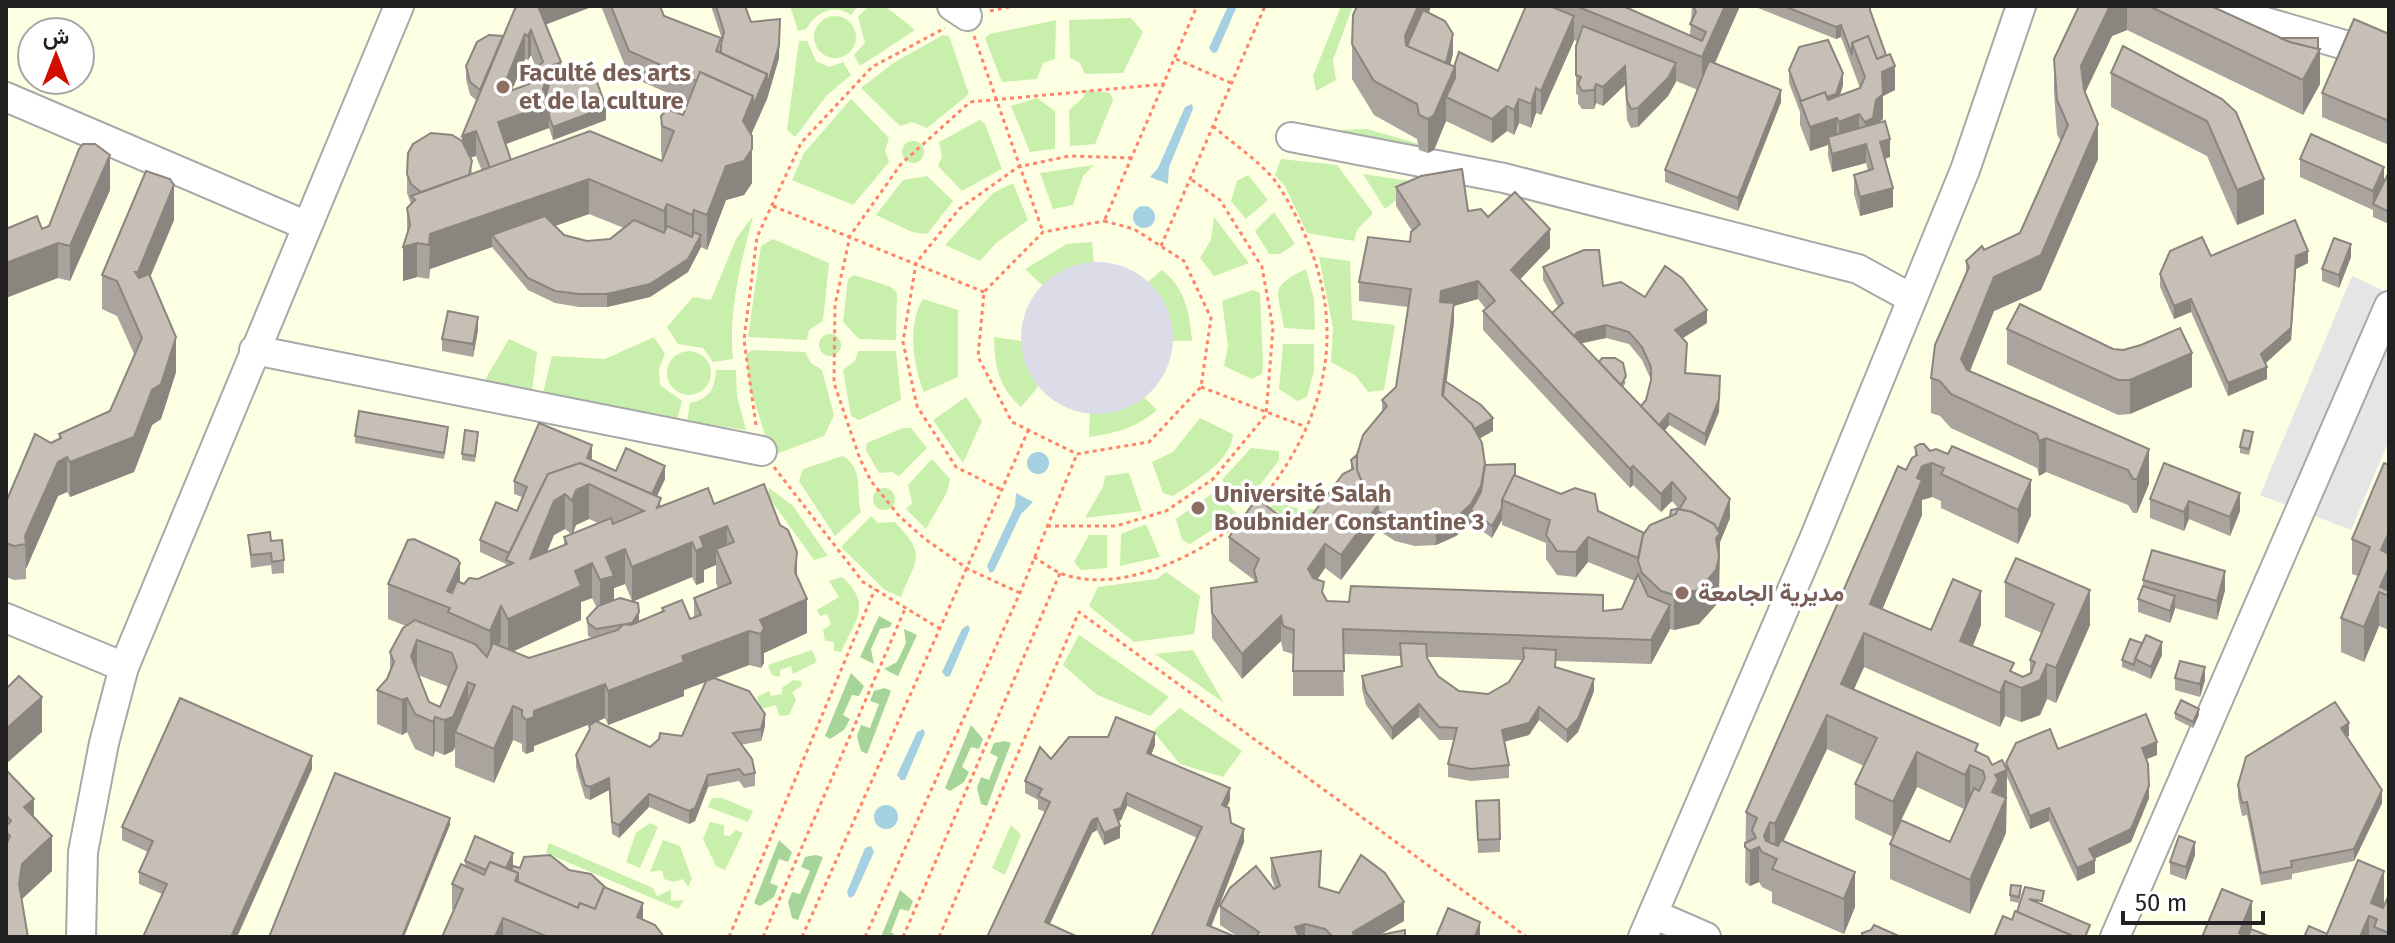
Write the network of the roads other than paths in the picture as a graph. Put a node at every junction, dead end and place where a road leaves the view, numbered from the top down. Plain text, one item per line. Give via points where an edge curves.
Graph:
1 (399, 6) edge
2 (2021, 6) edge
3 (2211, 6) edge
4 (2389, 58) edge
5 (6, 97) edge
6 (1291, 137) dead end
7 (305, 225) junction
8 (1911, 298) junction
9 (2389, 306) edge
10 (254, 350) junction
11 (762, 451) road end
12 (6, 618) edge
13 (124, 667) junction
14 (1648, 925) edge
15 (81, 937) edge
16 (1706, 937) edge
17 (2115, 937) edge

1 - 7 street
2 - 8 street via 1965,170
3 - 4 street
5 - 7 street
6 - 8 street via 1504,178 1858,269
7 - 10 street
8 - 14 street
9 - 17 street
10 - 11 street
10 - 13 street
12 - 13 street
13 - 15 street via 83,852
14 - 16 street

